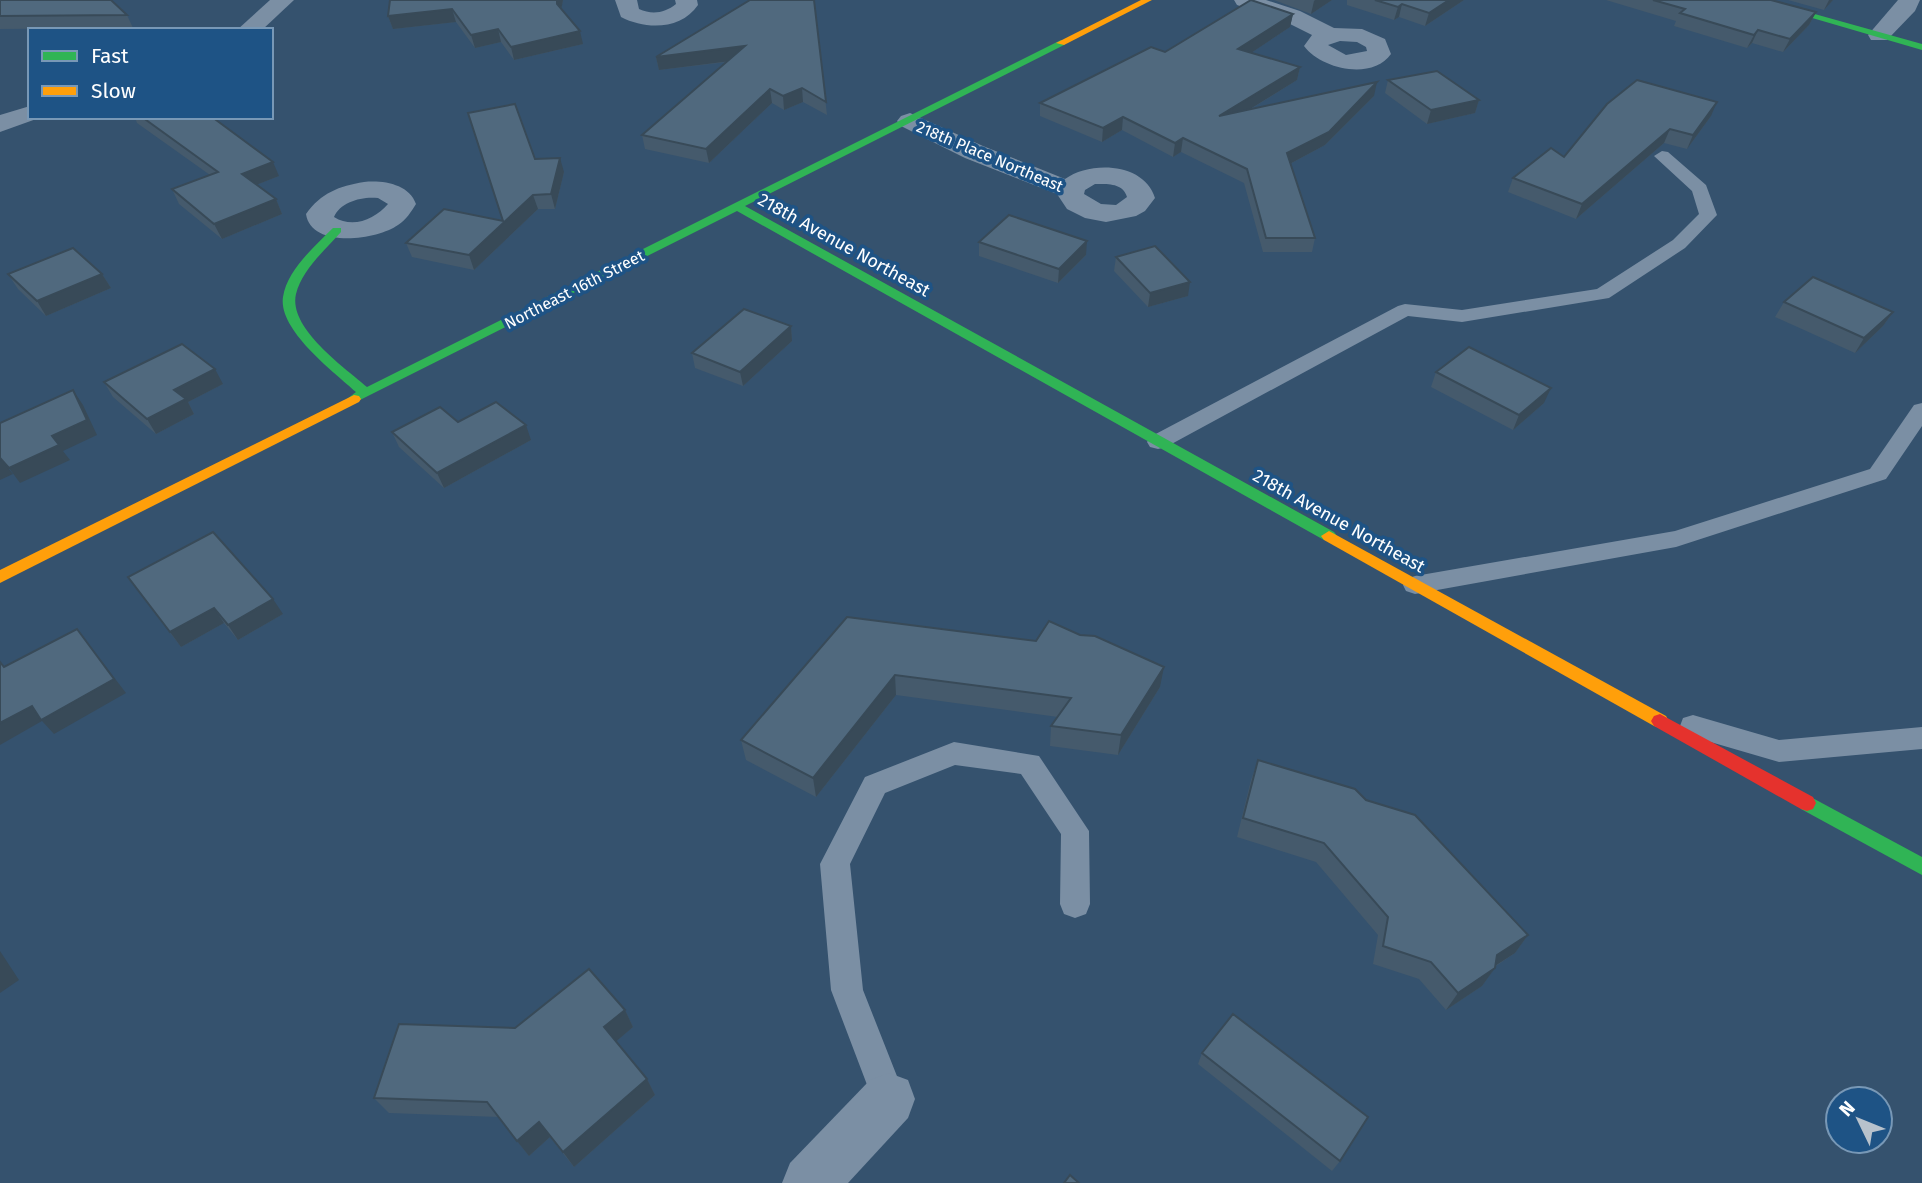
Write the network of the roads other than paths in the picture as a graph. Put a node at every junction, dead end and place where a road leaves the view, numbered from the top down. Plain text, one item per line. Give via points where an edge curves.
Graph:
1 (283, 0) edge
2 (626, 0) edge
3 (685, 0) edge
4 (1148, 0) edge
5 (1245, 0) edge
6 (1755, 0) edge
7 (1909, 0) edge
8 (251, 28) edge
9 (1330, 35) dead end
10 (1879, 35) junction
11 (1922, 47) edge
12 (28, 114) edge
13 (910, 121) junction
14 (0, 124) edge
15 (1662, 156) edge
16 (1070, 190) dead end
17 (737, 207) junction
18 (337, 230) dead end
19 (365, 393) junction
20 (1922, 410) edge
21 (1158, 442) junction
22 (0, 577) edge
23 (1416, 585) junction
24 (1645, 713) junction
25 (1922, 738) edge
26 (1922, 867) edge
27 (1075, 904) dead end
28 (889, 1100) joint
29 (810, 1183) edge

1 - 8 street
2 - 3 street via 629,12 652,19 680,13 687,5
4 - 13 street, Northeast 16th Street
5 - 9 street
6 - 10 street
7 - 10 street
10 - 11 street
12 - 14 street
13 - 16 street, 218th Place Northeast
13 - 17 street, Northeast 16th Street
15 - 21 lane via 1700,189 1708,215 1679,244 1602,294 1462,316 1405,310
17 - 19 street, Northeast 16th Street
17 - 21 street, 218th Avenue Northeast
18 - 19 street via 292,288 288,307 296,326
19 - 22 street, Northeast 16th Street
20 - 23 lane via 1878,474 1675,538
21 - 23 street, 218th Avenue Northeast
23 - 24 street, 218th Avenue Northeast
24 - 25 lane via 1779,751
24 - 26 street, 218th Avenue Northeast
27 - 28 lane via 1075,831 1030,764 954,753 874,785 835,864 847,990
28 - 29 street

